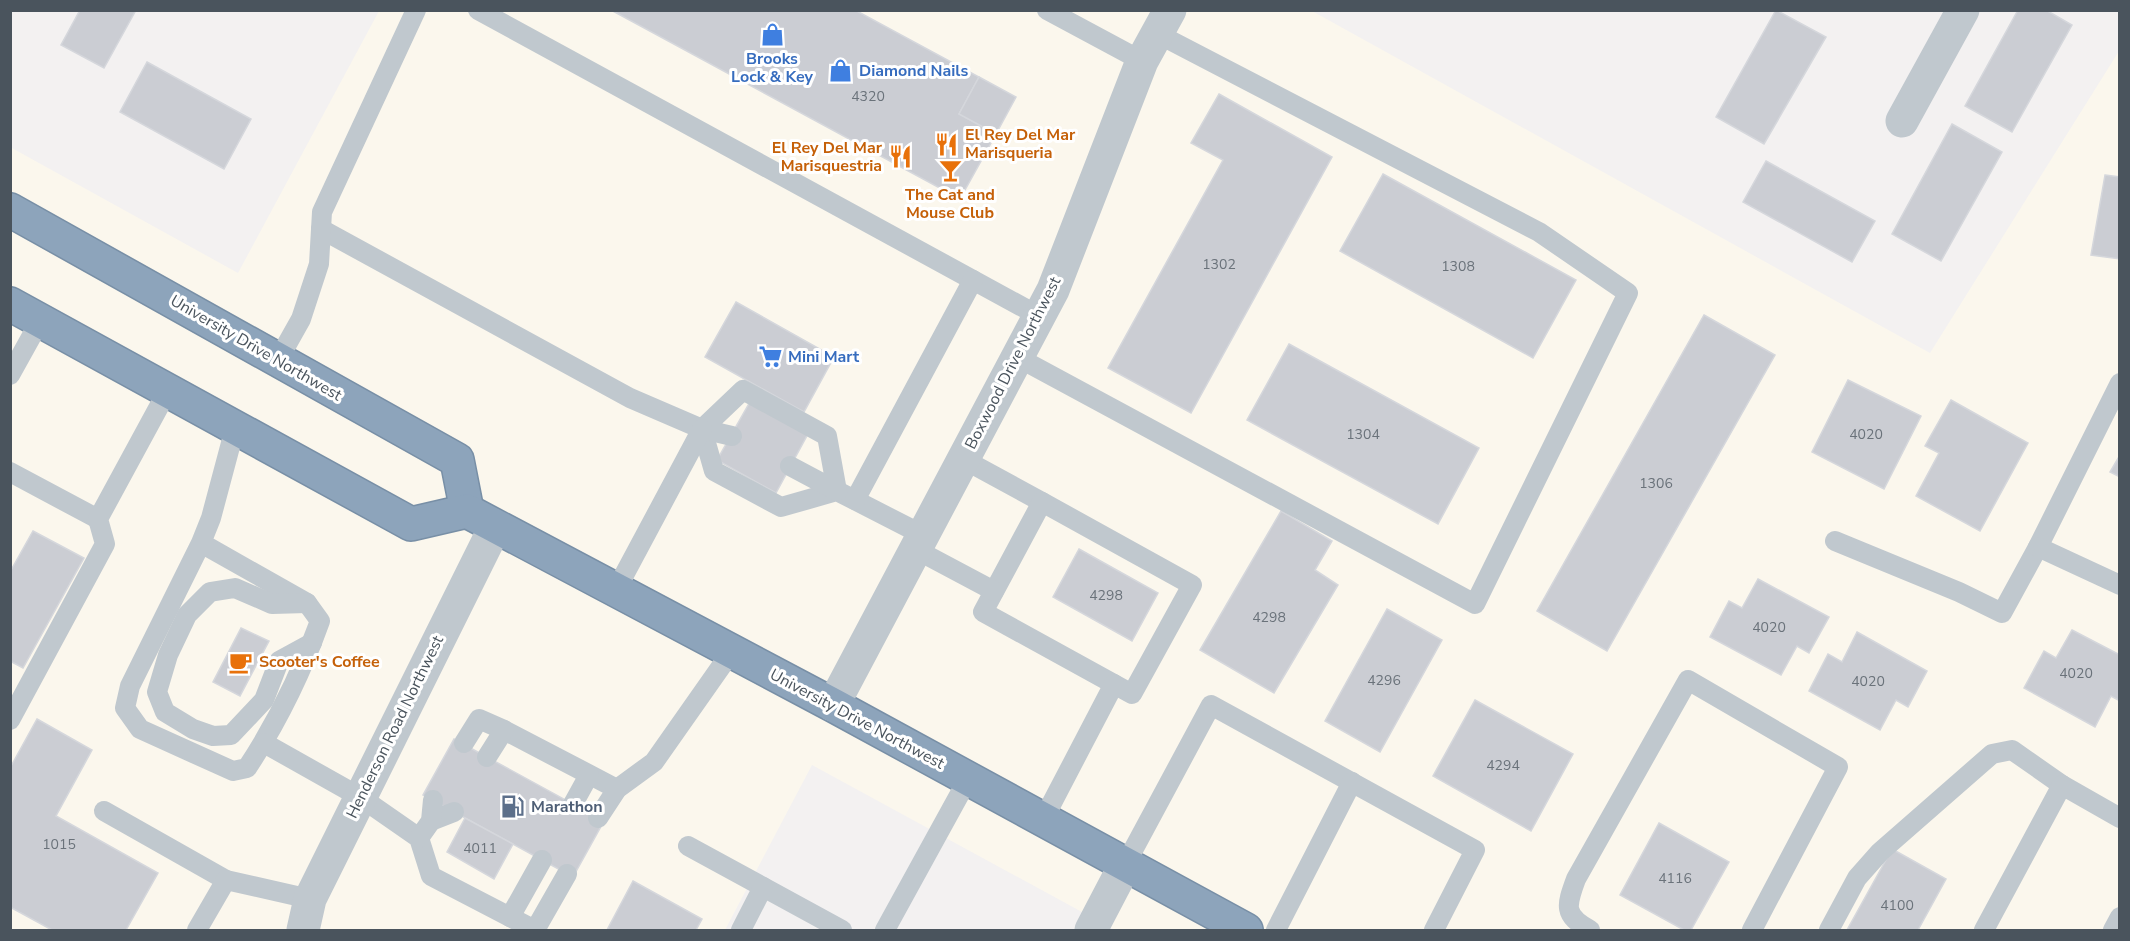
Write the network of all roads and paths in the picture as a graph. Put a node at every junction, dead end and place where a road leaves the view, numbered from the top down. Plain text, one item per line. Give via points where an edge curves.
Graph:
1 (416, 10) edge
2 (478, 10) edge
3 (1047, 10) edge
4 (1963, 10) edge
5 (1156, 35) edge
6 (1902, 121) dead end
7 (10, 210) edge
8 (321, 229) junction
9 (973, 280) junction
10 (10, 304) edge
11 (1039, 316) junction
12 (40, 321) junction
13 (1017, 357) junction
14 (278, 360) junction
15 (10, 375) edge
16 (2120, 383) edge
17 (168, 390) junction
18 (235, 428) junction
19 (702, 429) junction
20 (732, 436) dead end
21 (963, 459) junction
22 (790, 466) dead end
23 (10, 472) edge
24 (846, 496) junction
25 (1042, 502) junction
26 (98, 519) junction
27 (481, 519) junction
28 (1835, 541) dead end
29 (919, 542) junction
30 (201, 543) junction
31 (2038, 547) junction
32 (2120, 585) edge
33 (616, 590) junction
34 (994, 591) junction
35 (307, 603) junction
36 (312, 643) junction
37 (732, 651) junction
38 (1114, 684) junction
39 (833, 705) junction
40 (10, 720) edge
41 (504, 730) junction
42 (264, 742) junction
43 (464, 744) dead end
44 (487, 756) dead end
45 (589, 775) junction
46 (968, 779) junction
47 (1352, 782) junction
48 (2062, 785) junction
49 (617, 789) junction
50 (360, 797) junction
51 (433, 800) dead end
52 (573, 804) dead end
53 (104, 811) dead end
54 (454, 812) dead end
55 (598, 818) dead end
56 (2120, 818) edge
57 (1043, 820) junction
58 (431, 821) junction
59 (419, 838) junction
60 (688, 846) dead end
61 (542, 860) dead end
62 (1125, 865) junction
63 (567, 874) dead end
64 (226, 880) junction
65 (763, 887) junction
66 (306, 915) edge
67 (510, 917) junction
68 (2120, 917) edge
69 (197, 930) edge
70 (741, 930) edge
71 (842, 930) edge
72 (885, 930) edge
73 (1091, 930) edge
74 (1246, 930) edge
75 (1276, 930) edge
76 (1434, 930) edge
77 (1590, 930) edge
78 (1752, 930) edge
79 (1830, 930) edge
80 (1984, 930) edge
81 (2113, 930) edge

1 - 8 lane via 322,212
2 - 9 lane
3 - 5 lane
4 - 6 street
5 - 11 street, Boxwood Drive Northwest
5 - 13 lane via 1539,232 1628,293 1475,604
7 - 14 highway, University Drive Northwest
8 - 14 lane via 319,264 301,319
8 - 19 lane via 630,398
9 - 11 lane
9 - 24 lane
10 - 12 highway
11 - 13 street, Boxwood Drive Northwest
12 - 15 lane
12 - 17 highway
13 - 21 street, Boxwood Drive Northwest
14 - 27 highway, University Drive Northwest via 457,460
16 - 31 lane
17 - 18 highway
17 - 26 lane
18 - 27 highway via 411,524
18 - 30 lane
19 - 20 lane
19 - 24 lane via 714,471 781,507
19 - 24 lane via 743,390 827,435
19 - 33 lane
21 - 25 lane
21 - 29 street, Boxwood Drive Northwest
22 - 24 lane
23 - 26 lane
24 - 29 lane
25 - 34 lane
25 - 38 lane via 1192,585 1132,694
26 - 40 lane via 105,544
27 - 33 highway, University Drive Northwest
27 - 50 street, Henderson Road Northwest
28 - 31 lane via 2002,612
29 - 34 lane
29 - 39 street, Boxwood Drive Northwest
30 - 35 lane
30 - 42 lane via 129,686 125,708 140,729 233,771 247,768
31 - 32 lane
33 - 37 highway, University Drive Northwest
34 - 38 lane via 983,612
35 - 36 lane via 320,621
35 - 36 lane via 272,604 235,588 210,592 187,615 168,655 157,692 165,712 193,729 213,736 231,735 264,700 279,661
36 - 42 lane
37 - 39 highway, University Drive Northwest
37 - 49 lane via 654,762
38 - 57 lane
39 - 46 highway, University Drive Northwest
41 - 43 lane via 479,719
41 - 44 lane
41 - 45 lane
42 - 50 lane
45 - 49 lane
45 - 52 lane
46 - 57 highway, University Drive Northwest
46 - 72 lane
47 - 62 lane via 1211,705
47 - 75 lane
47 - 76 lane via 1475,850
48 - 56 lane
48 - 79 lane via 2012,750 1992,754 1880,852 1857,878
48 - 80 lane
49 - 55 lane
50 - 59 lane
50 - 66 street, Henderson Road Northwest
51 - 58 lane
53 - 64 lane
54 - 58 lane
57 - 62 highway, University Drive Northwest
58 - 59 lane
59 - 67 lane via 431,876
60 - 65 lane
61 - 67 lane
62 - 73 street
62 - 74 highway, University Drive Northwest
63 - 67 lane via 535,930
64 - 66 lane
64 - 69 lane
65 - 70 lane
65 - 71 lane
68 - 81 lane
77 - 78 lane via 1575,922 1568,911 1573,888 1688,681 1838,766

